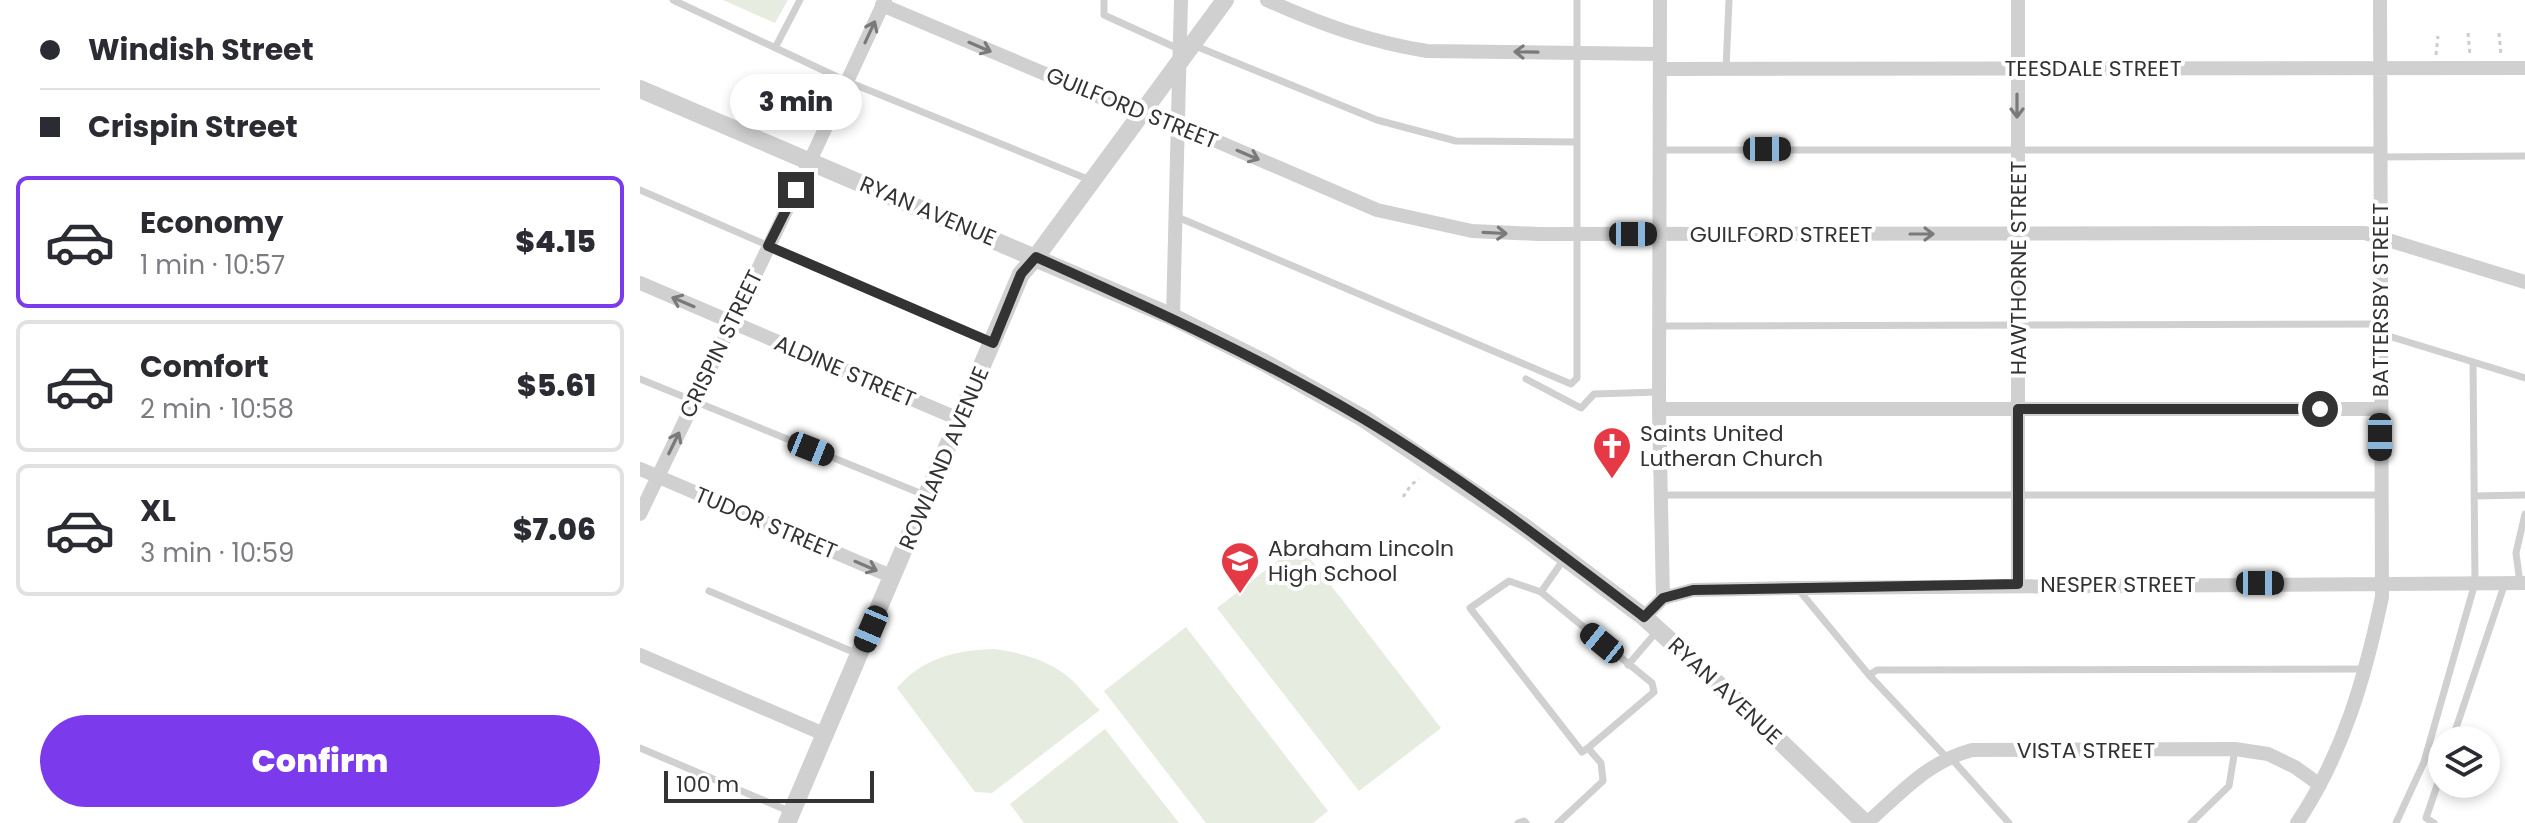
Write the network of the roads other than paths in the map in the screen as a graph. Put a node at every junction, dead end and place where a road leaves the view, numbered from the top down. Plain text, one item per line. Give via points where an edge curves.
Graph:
1 (673, 0) edge
2 (800, 0) edge
3 (1104, 0) edge
4 (1181, 0) edge
5 (1225, 0) edge
6 (1267, 0) edge
7 (1577, 0) edge
8 (1660, 0) edge
9 (1729, 0) edge
10 (2018, 0) edge
11 (2380, 0) edge
12 (883, 3) edge
13 (775, 48) junction
14 (1184, 51) junction
15 (1576, 53) junction
16 (1660, 54) junction
17 (2017, 68) junction
18 (2381, 68) junction
19 (2525, 68) edge
20 (1660, 69) junction
21 (1726, 69) junction
22 (846, 81) junction
23 (640, 89) edge
24 (1140, 114) junction
25 (1177, 124) junction
26 (1577, 142) junction
27 (2017, 148) junction
28 (1660, 150) junction
29 (2381, 153) junction
30 (2525, 156) edge
31 (810, 161) junction
32 (1092, 181) junction
33 (640, 190) edge
34 (1175, 216) junction
35 (1578, 234) junction
36 (1660, 234) junction
37 (2018, 234) junction
38 (2381, 236) junction
39 (768, 246) junction
40 (1036, 257) junction
41 (2525, 282) edge
42 (640, 283) edge
43 (1173, 317) junction
44 (731, 322) junction
45 (2018, 325) junction
46 (1660, 326) junction
47 (2380, 329) junction
48 (993, 343) junction
49 (2473, 362) junction
50 (2525, 378) edge
51 (640, 379) edge
52 (1526, 379) dead end
53 (1659, 392) junction
54 (694, 402) junction
55 (1659, 409) junction
56 (2018, 409) junction
57 (2380, 409) junction
58 (961, 420) junction
59 (640, 469) edge
60 (658, 477) junction
61 (1660, 495) junction
62 (2018, 495) junction
63 (2381, 495) junction
64 (2525, 495) edge
65 (928, 496) junction
66 (2474, 496) junction
67 (640, 514) edge
68 (2525, 514) edge
69 (1565, 558) junction
70 (893, 577) junction
71 (2381, 583) junction
72 (2475, 583) junction
73 (2517, 583) edge
74 (2018, 584) junction
75 (1796, 588) junction
76 (709, 591) dead end
77 (1541, 592) junction
78 (1663, 598) junction
79 (1651, 623) junction
80 (640, 655) edge
81 (860, 655) junction
82 (1628, 665) junction
83 (2365, 669) junction
84 (1869, 675) junction
85 (2458, 726) edge
86 (826, 735) junction
87 (640, 748) edge
88 (1588, 748) junction
89 (2235, 749) junction
90 (1948, 758) junction
91 (2320, 785) junction
92 (2433, 798) edge
93 (790, 818) edge
94 (1518, 823) edge
95 (1526, 823) edge
96 (1558, 823) edge
97 (1866, 823) edge
98 (2009, 823) edge
99 (2191, 823) edge
100 (2297, 823) edge
101 (2396, 823) edge
102 (2434, 823) edge

1 - 13 lane
2 - 13 lane
3 - 14 lane via 1104,15
4 - 14 street
5 - 14 street, ROWLAND AVENUE
15 -> 6 street via 1395,46 1335,30
7 - 15 lane
8 - 16 street
9 - 21 lane
10 - 17 street, HAWTHORNE STREET
11 - 18 street, BATTERSBY STREET
22 -> 12 street, CRISPIN STREET
12 -> 24 street, GUILFORD STREET
13 - 22 lane
14 - 24 street, ROWLAND AVENUE
14 - 25 street
14 - 26 lane via 1377,120 1456,141
15 - 16 street
15 - 26 lane
16 - 20 street
17 - 18 street, TEESDALE STREET
17 - 21 street, TEESDALE STREET
17 -> 27 street, HAWTHORNE STREET
18 - 19 street, TEESDALE STREET
18 - 29 street, BATTERSBY STREET
20 - 21 street, TEESDALE STREET
20 - 28 street
22 - 31 street, CRISPIN STREET
22 - 32 lane
23 - 31 street, RYAN AVENUE
24 - 25 street, GUILFORD STREET
24 - 32 street, ROWLAND AVENUE
25 - 34 street
25 -> 35 street, GUILFORD STREET via 1377,210 1472,231
26 - 35 lane
27 - 28 lane
27 - 29 lane
27 - 37 street, HAWTHORNE STREET
28 - 36 street
29 - 30 lane
29 - 38 street, BATTERSBY STREET
31 - 39 street, CRISPIN STREET
31 - 40 street, RYAN AVENUE
32 - 40 street, ROWLAND AVENUE
33 - 39 lane
34 - 35 lane via 1571,384 1577,378
34 - 43 street
35 - 36 street, GUILFORD STREET
36 -> 37 street, GUILFORD STREET
36 - 46 street
37 - 38 street, GUILFORD STREET
37 - 45 street, HAWTHORNE STREET
38 - 41 street, GUILFORD STREET
38 - 47 street, BATTERSBY STREET
39 - 44 street, CRISPIN STREET
39 - 48 lane
40 - 43 street, RYAN AVENUE
40 - 48 street, ROWLAND AVENUE via 1021,274
44 -> 42 street, ALDINE STREET
43 - 69 street, RYAN AVENUE via 1363,418
44 - 54 street, CRISPIN STREET
44 - 58 street, ALDINE STREET
45 - 46 lane
45 - 47 lane
45 - 56 street, HAWTHORNE STREET
46 - 53 street
47 - 49 lane
47 - 57 street, BATTERSBY STREET
48 - 58 street, ROWLAND AVENUE
49 - 50 lane
49 - 66 lane
51 - 54 lane
52 - 53 lane via 1581,408 1594,394
53 - 55 street
60 -> 54 street, CRISPIN STREET
54 - 65 lane
55 - 56 street
55 - 61 street
56 - 57 street
56 - 62 street, HAWTHORNE STREET
57 - 63 street, BATTERSBY STREET
58 - 65 street, ROWLAND AVENUE
59 - 60 street, TUDOR STREET
60 - 67 street, CRISPIN STREET
60 -> 70 street, TUDOR STREET
61 - 62 lane
61 - 78 street
62 - 63 lane
62 - 74 street, HAWTHORNE STREET
63 - 71 street, BATTERSBY STREET
64 - 66 lane
65 - 70 street, ROWLAND AVENUE
66 - 72 lane
68 - 73 lane via 2516,553
69 - 77 lane
69 - 79 street, RYAN AVENUE
70 - 81 street, ROWLAND AVENUE
71 - 72 street, NESPER STREET
71 - 74 street, NESPER STREET
71 - 83 street, BATTERSBY STREET
72 - 73 street, NESPER STREET
72 - 101 lane via 2424,762
73 - 85 lane
74 - 75 street, NESPER STREET
75 - 78 street, NESPER STREET via 1693,590
75 - 84 lane
76 - 81 lane
77 - 82 lane
77 - 88 lane via 1509,581 1470,608 1582,752
78 - 79 street
79 - 82 lane
79 - 97 street, RYAN AVENUE
80 - 86 street
81 - 86 street, ROWLAND AVENUE
82 - 88 lane via 1652,683 1654,692
83 - 84 lane via 1877,670
83 - 91 street, BATTERSBY STREET via 2343,739
84 - 90 lane
86 - 93 street, ROWLAND AVENUE
87 - 93 lane
88 - 96 lane via 1601,763 1603,781
89 - 90 street, VISTA STREET via 1972,750
89 - 91 street, VISTA STREET via 2268,754
89 - 99 lane via 2229,786
90 - 97 street, VISTA STREET
90 - 98 lane
91 - 100 street, BATTERSBY STREET
92 - 102 lane via 2426,818
94 - 95 lane

